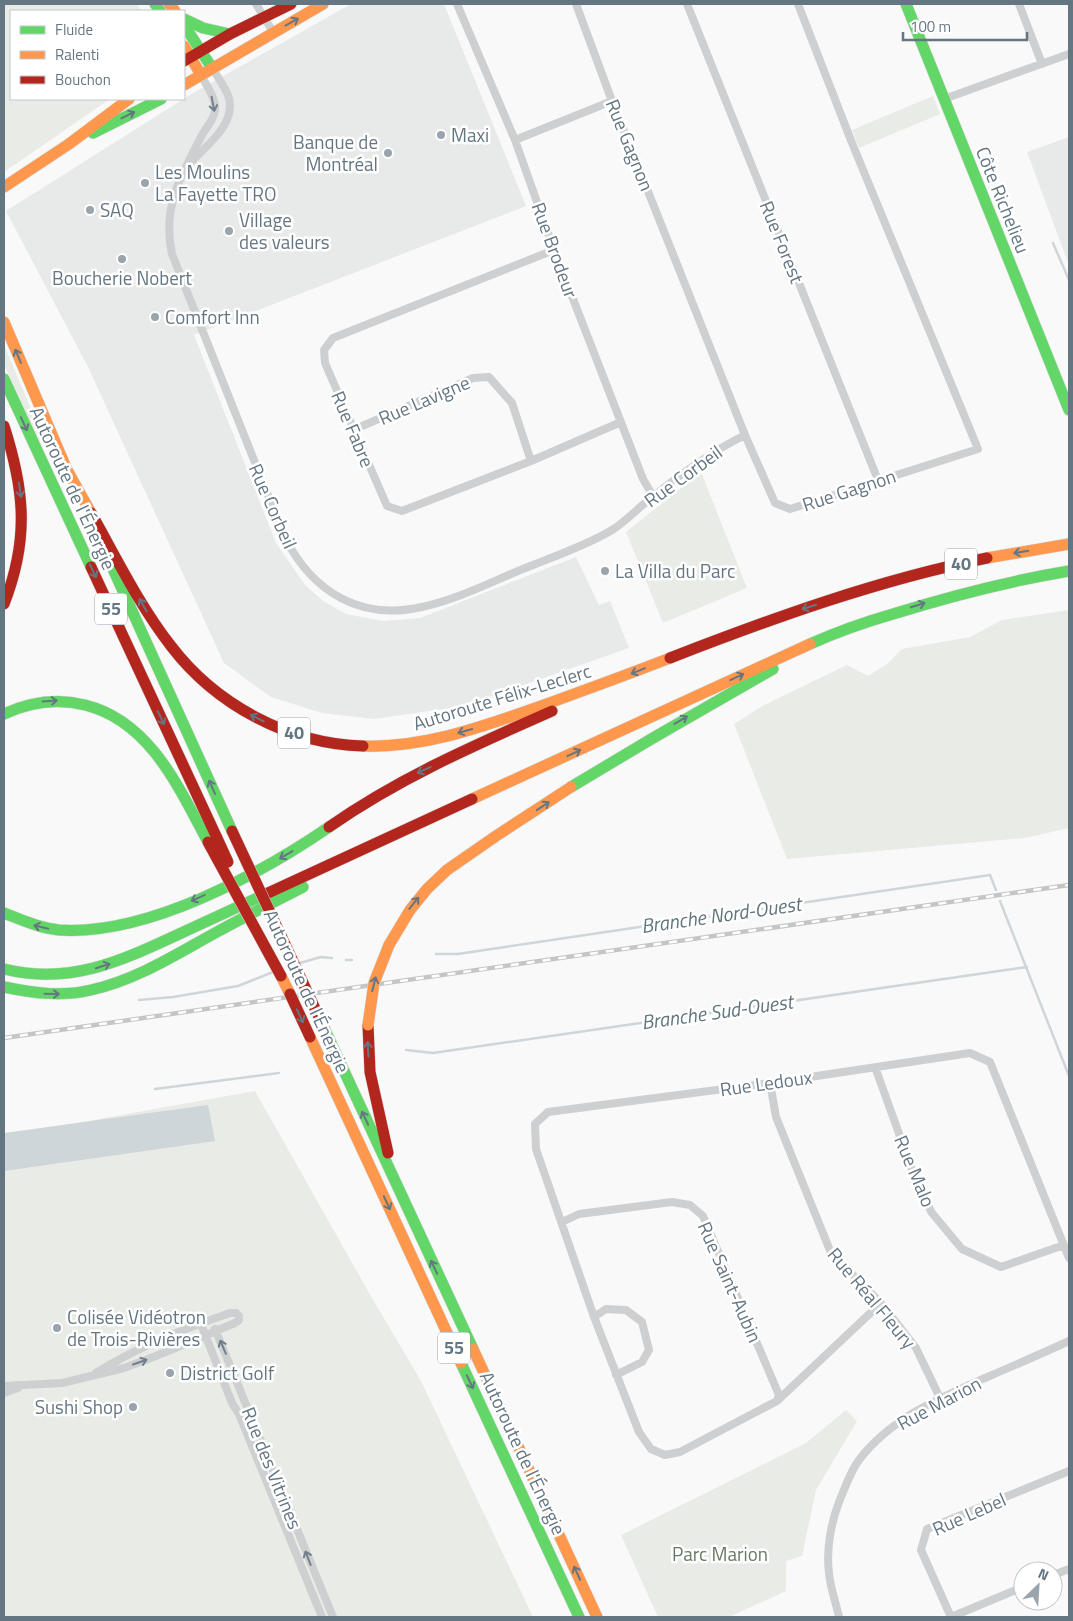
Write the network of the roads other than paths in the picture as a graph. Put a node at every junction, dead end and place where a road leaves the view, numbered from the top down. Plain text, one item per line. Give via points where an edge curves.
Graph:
1 (256, 4) edge
2 (292, 4) edge
3 (323, 4) edge
4 (457, 4) edge
5 (576, 4) edge
6 (687, 4) edge
7 (798, 4) edge
8 (906, 4) edge
9 (1019, 4) edge
10 (264, 17) junction
11 (185, 19) edge
12 (185, 29) edge
13 (273, 32) junction
14 (230, 34) junction
15 (1069, 54) edge
16 (192, 56) edge
17 (1042, 64) junction
18 (212, 68) junction
19 (201, 75) junction
20 (185, 84) edge
21 (944, 99) junction
22 (128, 100) edge
23 (159, 100) edge
24 (612, 101) junction
25 (516, 140) junction
26 (69, 144) junction
27 (184, 169) junction
28 (4, 187) edge
29 (554, 250) junction
30 (4, 322) edge
31 (4, 379) edge
32 (1069, 410) edge
33 (621, 422) junction
34 (4, 426) edge
35 (354, 430) junction
36 (744, 435) junction
37 (531, 461) junction
38 (70, 474) junction
39 (878, 480) junction
40 (653, 496) junction
41 (1069, 544) edge
42 (1069, 571) edge
43 (4, 604) edge
44 (851, 628) junction
45 (616, 680) junction
46 (4, 714) edge
47 (502, 786) junction
48 (212, 840) junction
49 (4, 914) edge
50 (4, 969) edge
51 (4, 987) edge
52 (875, 1066) junction
53 (770, 1083) junction
54 (393, 1178) junction
55 (562, 1222) junction
56 (1064, 1245) junction
57 (1069, 1258) edge
58 (881, 1303) junction
59 (594, 1317) junction
60 (212, 1320) junction
61 (201, 1324) junction
62 (216, 1332) junction
63 (205, 1336) junction
64 (1069, 1341) edge
65 (96, 1374) junction
66 (616, 1375) junction
67 (24, 1385) junction
68 (4, 1386) edge
69 (4, 1393) edge
70 (940, 1398) junction
71 (776, 1401) junction
72 (1069, 1471) edge
73 (1013, 1591) edge
74 (322, 1617) edge
75 (333, 1617) edge
76 (579, 1617) edge
77 (597, 1617) edge
78 (839, 1617) edge
79 (951, 1617) edge

1 - 10 street
2 - 10 main road
13 -> 3 main road
4 - 25 street, Rue Brodeur
5 - 24 street, Rue Gagnon
6 - 39 street, Rue Forest
7 - 39 street, Rue Gagnon via 978,449
8 - 21 main road, Côte Richelieu
9 - 17 street
10 - 13 street
10 - 14 main road
11 - 14 main road via 203,28
12 - 16 main road
13 - 18 main road
14 - 16 main road
15 - 17 street
16 - 18 main road
16 - 19 main road
17 - 21 street
18 - 19 main road
18 - 27 street, Rue Corbeil via 227,94 229,115 226,123
19 - 20 main road
19 -> 27 street, Rue Corbeil via 213,98 215,110
21 - 32 main road, Côte Richelieu
22 - 26 main road
26 -> 23 main road
24 - 25 street
24 - 36 street, Rue Gagnon
25 - 29 street, Rue Brodeur
26 - 28 main road
27 - 40 street, Rue Corbeil via 169,212 174,264 285,538 307,571 334,595 355,605 377,610 409,609 436,603 601,536
29 - 33 street, Rue Brodeur
29 - 35 street, Rue Fabre via 333,338 324,350 325,363
38 -> 30 main road, Autoroute Félix-Leclerc / 55
31 -> 48 main road, Autoroute de l'Énergie / 55
33 - 37 street, Rue Fabre
33 - 40 street, Rue Brodeur
34 -> 43 main road via 18,478 23,519 19,558
35 - 37 street, Rue Fabre via 387,506 402,511
35 - 37 street, Rue Lavigne via 473,378 489,377 512,403
36 - 39 street, Rue Gagnon via 775,503 790,509
36 - 40 street, Rue Corbeil via 715,451
45 -> 38 main road, Autoroute Félix-Leclerc / 40 via 473,729 408,744 378,747 344,744 279,728 222,697 174,651 144,606
54 -> 38 main road, Autoroute de l'Énergie / 55, bridge
41 -> 45 main road, Autoroute Félix-Leclerc / 40 via 962,564 850,593
44 -> 42 main road, 40 via 958,594
47 -> 44 main road, 40 via 775,659
54 -> 44 main road, bridge via 370,1072 368,1024 376,977 388,945 421,895 466,856 607,765 700,709
45 -> 49 main road via 400,782 278,860 164,913 121,926 78,931 38,927
46 -> 48 main road via 33,703 64,701 94,706 121,720 140,734 159,757
50 -> 47 main road, 40 via 33,975 56,975 110,964
51 -> 47 main road via 34,993 65,994 93,991 125,981
48 -> 76 main road, Autoroute de l'Énergie / 55, bridge via 310,1037
52 - 53 street, Rue Ledoux
52 - 56 street, Rue Malo via 919,1188 932,1213 962,1249 1001,1267
52 - 56 street, Rue Ledoux via 970,1052 990,1062
53 - 55 street, Rue Ledoux via 548,1112 535,1124 536,1149
53 - 58 street, Rue Réal Fleury via 776,1118 830,1253
77 -> 54 main road, Autoroute de l'Énergie / 55
55 - 59 street, Rue Ledoux
55 - 71 street, Rue Saint-Aubin via 579,1214 672,1202 690,1205 703,1216 779,1395
56 - 57 street, Rue Ledoux
58 - 70 street, Rue Réal Fleury via 916,1348
58 - 71 street, Rue Ledoux
59 - 66 street, Rue Ledoux
59 - 66 street via 606,1309 626,1310 642,1322 649,1350 642,1362
60 - 61 street
60 - 62 street, Rue des Vitrines
60 - 62 street via 230,1313 239,1316 237,1323
61 - 63 street, Rue des Vitrines
61 - 65 street via 120,1358
62 - 63 street
75 -> 62 street, Rue des Vitrines
65 -> 63 street via 124,1368
63 - 74 street, Rue des Vitrines
64 - 70 street, Rue Marion
65 - 67 street via 62,1383
66 - 71 street, Rue Ledoux via 639,1432 651,1450 665,1455 680,1452
67 - 68 street
67 - 69 street
70 - 78 street, Rue Marion via 889,1429 869,1448 848,1479 835,1512 830,1537 828,1572
72 - 79 street, Rue Lebel via 927,1529 921,1550
73 - 79 street

